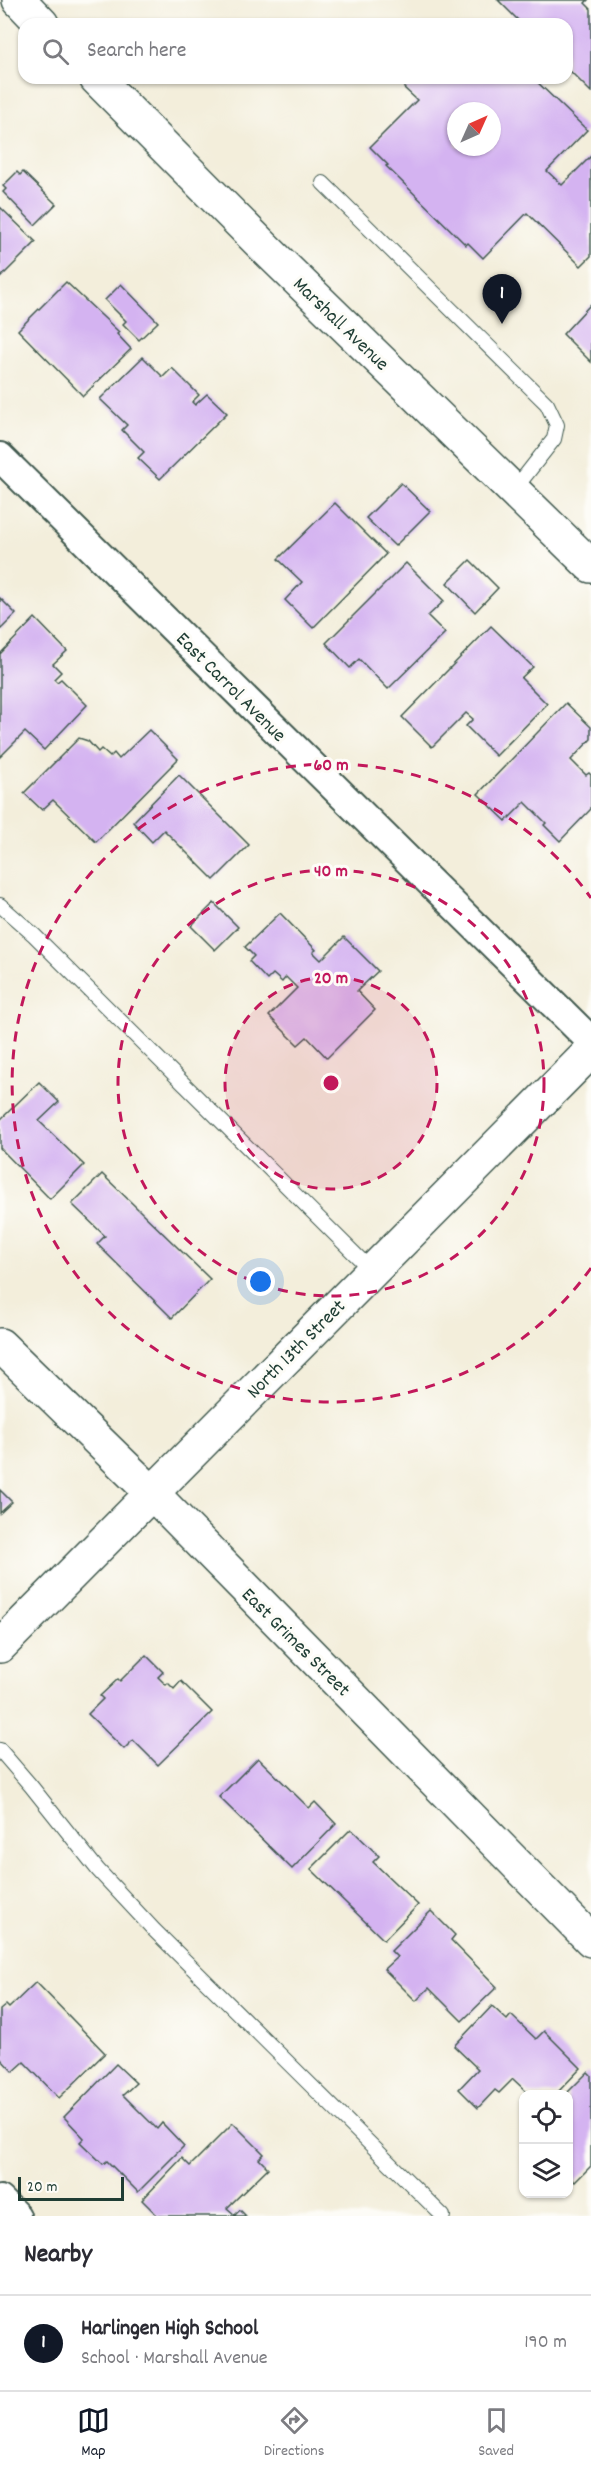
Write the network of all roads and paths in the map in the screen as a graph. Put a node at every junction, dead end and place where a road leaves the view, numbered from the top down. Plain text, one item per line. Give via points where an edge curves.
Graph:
1 (19, 0) edge
2 (36, 18) edge
3 (102, 84) edge
4 (323, 183) dead end
5 (0, 457) edge
6 (514, 490) junction
7 (591, 566) edge
8 (0, 905) edge
9 (591, 1041) edge
10 (591, 1051) edge
11 (372, 1271) junction
12 (0, 1345) edge
13 (152, 1493) junction
14 (0, 1646) edge
15 (0, 1750) edge
16 (591, 1940) edge
17 (0, 2200) edge
18 (16, 2216) edge
19 (443, 2216) edge

1 - 2 street
3 - 6 street, Marshall Avenue via 264,248
4 - 6 lane via 547,405 557,425 554,439
5 - 9 street, East Carrol Avenue
6 - 7 street, Marshall Avenue
8 - 11 lane via 43,943
10 - 11 street, North 13th Street
11 - 13 street, North 13th Street
12 - 13 street, East Grimes Street
13 - 14 street, North 13th Street
13 - 16 street, East Grimes Street
15 - 19 lane via 98,1870 146,1921
17 - 18 street

